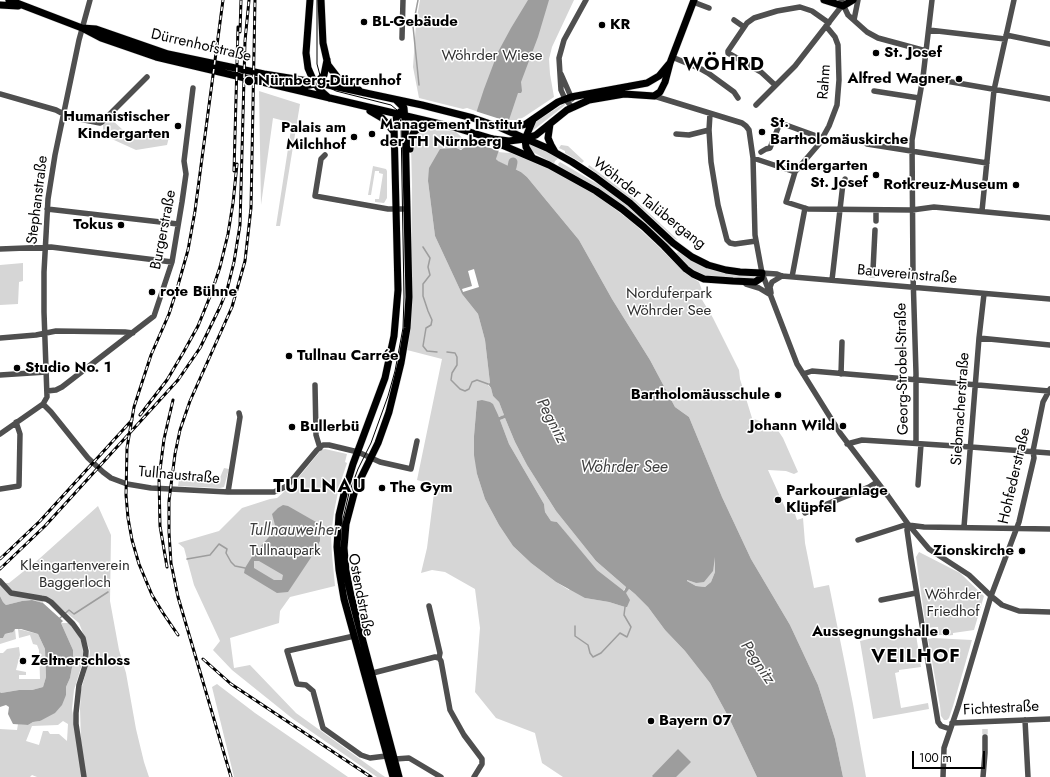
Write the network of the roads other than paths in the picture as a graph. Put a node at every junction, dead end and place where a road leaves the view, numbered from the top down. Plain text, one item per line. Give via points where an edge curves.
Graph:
1 (9, 0) edge
2 (90, 0) edge
3 (310, 0) edge
4 (321, 0) edge
5 (403, 0) edge
6 (586, 0) edge
7 (824, 0) edge
8 (853, 0) edge
9 (858, 0) edge
10 (932, 0) edge
11 (1014, 0) edge
12 (693, 1) edge
13 (18, 2) edge
14 (844, 2) edge
15 (0, 5) edge
16 (27, 8) junction
17 (709, 8) dead end
18 (309, 10) junction
19 (322, 16) junction
20 (734, 20) dead end
21 (854, 20) junction
22 (827, 24) junction
23 (744, 27) junction
24 (82, 28) junction
25 (929, 30) junction
26 (1006, 37) junction
27 (402, 38) dead end
28 (1050, 44) edge
29 (926, 51) junction
30 (326, 60) junction
31 (671, 60) junction
32 (147, 77) dead end
33 (923, 78) junction
34 (315, 83) junction
35 (267, 84) junction
36 (776, 85) junction
37 (636, 86) junction
38 (193, 88) dead end
39 (994, 90) junction
40 (662, 91) junction
41 (874, 91) dead end
42 (0, 94) edge
43 (366, 94) junction
44 (636, 94) junction
45 (654, 96) junction
46 (568, 98) junction
47 (738, 98) dead end
48 (919, 98) junction
49 (331, 99) junction
50 (394, 99) junction
51 (1050, 99) edge
52 (674, 101) junction
53 (413, 103) junction
54 (756, 106) dead end
55 (363, 107) junction
56 (572, 107) junction
57 (64, 113) junction
58 (402, 113) junction
59 (710, 114) junction
60 (533, 120) junction
61 (434, 123) junction
62 (550, 124) junction
63 (507, 129) junction
64 (709, 130) junction
65 (394, 132) junction
66 (676, 134) dead end
67 (822, 138) junction
68 (526, 139) junction
69 (503, 142) junction
70 (867, 144) dead end
71 (770, 148) junction
72 (911, 151) junction
73 (761, 152) dead end
74 (557, 153) junction
75 (325, 155) dead end
76 (767, 156) dead end
77 (532, 157) junction
78 (753, 158) junction
79 (568, 160) junction
80 (987, 162) junction
81 (558, 170) junction
82 (795, 172) junction
83 (406, 174) junction
84 (845, 179) dead end
85 (805, 208) junction
86 (47, 209) junction
87 (407, 209) junction
88 (840, 209) junction
89 (396, 210) junction
90 (876, 210) junction
91 (912, 210) junction
92 (982, 212) junction
93 (1050, 218) edge
94 (876, 221) dead end
95 (178, 224) junction
96 (875, 230) dead end
97 (756, 241) junction
98 (664, 246) junction
99 (45, 247) junction
100 (679, 248) junction
101 (0, 249) edge
102 (172, 262) junction
103 (873, 270) tunnel mouth
104 (762, 273) junction
105 (782, 276) junction
106 (792, 277) junction
107 (832, 280) junction
108 (733, 282) junction
109 (914, 288) junction
110 (984, 294) junction
111 (771, 295) junction
112 (1050, 299) edge
113 (44, 333) junction
114 (133, 333) junction
115 (0, 338) edge
116 (979, 338) junction
117 (842, 342) dead end
118 (1050, 345) edge
119 (46, 372) junction
120 (817, 373) junction
121 (802, 374) junction
122 (841, 374) junction
123 (0, 375) edge
124 (806, 380) junction
125 (915, 380) junction
126 (314, 385) dead end
127 (975, 385) junction
128 (1049, 390) edge
129 (47, 391) junction
130 (43, 404) junction
131 (239, 413) dead end
132 (16, 422) junction
133 (0, 434) edge
134 (417, 441) dead end
135 (918, 443) junction
136 (848, 444) junction
137 (971, 446) junction
138 (320, 448) junction
139 (1033, 451) junction
140 (358, 452) junction
141 (1050, 453) edge
142 (371, 458) junction
143 (877, 482) junction
144 (918, 485) dead end
145 (0, 489) edge
146 (228, 492) junction
147 (805, 513) dead end
148 (908, 524) junction
149 (964, 527) junction
150 (1016, 528) junction
151 (1050, 529) edge
152 (858, 540) dead end
153 (0, 582) edge
154 (916, 593) junction
155 (991, 596) junction
156 (881, 600) dead end
157 (429, 606) dead end
158 (1050, 612) edge
159 (354, 636) junction
160 (439, 658) junction
161 (368, 674) junction
162 (1050, 719) edge
163 (1025, 720) junction
164 (984, 722) junction
165 (951, 726) junction
166 (985, 729) tunnel mouth
167 (985, 737) tunnel mouth
168 (386, 756) junction
169 (395, 759) junction
170 (84, 777) edge
171 (393, 777) edge
172 (399, 777) edge
173 (441, 777) edge
174 (474, 777) edge
175 (943, 777) edge
176 (983, 777) edge
177 (1028, 777) edge

1 - 13 main road, Dürrenhofstraße
2 - 24 street, Stephanstraße
3 - 18 main road
4 - 19 main road
5 - 27 street
6 - 46 street via 560,51 560,72
7 - 14 main road
8 - 14 main road
9 - 21 street
10 - 25 street, Georg-Strobel-Straße
11 - 26 street
12 - 17 street
12 - 31 main road
13 - 16 main road, Dürrenhofstraße
14 - 21 street via 848,15
14 - 22 street
15 - 16 main road, Dürrenhofstraße
16 - 24 main road, Dürrenhofstraße
18 - 19 main road via 315,18
18 - 34 main road via 306,58 309,73
19 - 30 main road
20 - 23 street
21 - 29 street via 878,38
22 - 23 street via 809,10 793,7 754,18
22 - 36 street via 795,66
22 - 67 street, Rahm via 838,42 839,80 834,113
23 - 36 street via 728,53 761,72
24 - 34 main road, Dürrenhofstraße via 96,29 168,54
24 - 35 main road, Dürrenhofstraße via 93,35 149,56
24 - 57 street, Stephanstraße
25 - 26 street
25 - 29 street, Georg-Strobel-Straße
26 - 28 street
26 - 39 street
29 - 33 street, Georg-Strobel-Straße
30 - 34 main road via 324,75
30 - 43 main road via 338,78
31 - 37 main road via 657,78
31 - 40 main road
31 - 47 street via 701,69 734,92
32 - 57 street via 100,123 69,117
33 - 39 street
33 - 48 street, Georg-Strobel-Straße
34 - 35 main road, Dürrenhofstraße via 304,86
34 - 43 main road, Dürrenhofstraße
34 - 49 main road
35 - 49 main road, Dürrenhofstraße
36 - 54 street
37 - 44 main road
37 - 46 main road
38 - 95 street, Burgerstraße via 184,161 186,174
39 - 51 street
39 - 80 street
40 - 45 main road
40 - 52 street
41 - 48 street
42 - 57 street
43 - 50 main road, Dürrenhofstraße
44 - 45 main road
44 - 56 main road via 598,98
45 - 52 street
46 - 56 street
46 - 60 main road
48 - 72 street, Georg-Strobel-Straße
49 - 55 main road, Dürrenhofstraße
50 - 53 main road
50 - 58 main road via 399,102
52 - 59 street
53 - 58 main road
53 - 63 main road
55 - 58 main road, Dürrenhofstraße
55 - 65 main road, Dürrenhofstraße via 382,118
56 - 62 main road
57 - 86 street, Stephanstraße
58 - 61 main road
58 - 65 main road, Ostendstraße via 395,120
58 - 83 main road
59 - 64 street
59 - 78 street via 744,124 750,132
60 - 63 main road
60 - 68 main road
61 - 69 main road
61 - 83 main road via 419,128 412,134
62 - 68 main road via 538,134
62 - 74 main road via 549,140
63 - 68 main road, Wöhrder Talübergang
64 - 66 street via 689,135
64 - 97 street via 714,180 727,240 735,244
65 - 89 main road, Ostendstraße
67 - 71 street via 778,122
67 - 82 street, Rahm
68 - 69 main road, Wöhrder Talübergang
68 - 74 main road, Wöhrder Talübergang
68 - 77 main road via 526,147
69 - 77 main road, Wöhrder Talübergang
70 - 72 street
71 - 73 street
71 - 76 street
72 - 80 street
72 - 91 street, Georg-Strobel-Straße
74 - 79 main road, Wöhrder Talübergang
75 - 89 street via 321,159 315,196
77 - 81 main road, Wöhrder Talübergang
78 - 82 street
78 - 97 street
79 - 81 main road via 557,162
79 - 100 main road, Wöhrder Talübergang via 624,198
80 - 92 street
81 - 98 main road, Wöhrder Talübergang via 618,206
82 - 85 street, Rahm via 786,202
83 - 87 main road, Ostendstraße
84 - 88 street
85 - 88 street
85 - 106 street
86 - 95 street
86 - 99 street, Stephanstraße
87 - 89 street
87 - 142 main road, Ostendstraße via 408,304 404,352 389,412
88 - 90 street
88 - 107 street
89 - 140 main road, Ostendstraße via 398,298 393,344 385,378
90 - 91 street
90 - 94 street
91 - 92 street via 934,207
91 - 109 street, Georg-Strobel-Straße
92 - 93 street
95 - 102 street, Burgerstraße
96 - 103 street
97 - 104 street
98 - 100 main road via 674,250
98 - 108 main road, Wöhrder Talübergang via 693,274
99 - 101 street
99 - 102 street
99 - 113 street, Stephanstraße
100 - 104 main road, Wöhrder Talübergang via 716,268
102 - 114 street, Burgerstraße via 154,316
104 - 105 street, Bauvereinstraße
104 - 108 main road, Wöhrder Talübergang via 756,282
104 - 111 street
105 - 106 street, Bauvereinstraße
105 - 111 street via 771,283
106 - 107 street, Bauvereinstraße
107 - 109 street, Bauvereinstraße via 872,281
108 - 111 street via 758,287
109 - 110 street, Bauvereinstraße
109 - 125 street, Georg-Strobel-Straße
110 - 112 street, Bauvereinstraße
110 - 116 street, Siebmacherstraße
111 - 121 street
113 - 114 street via 63,330
113 - 115 street
113 - 119 street, Stephanstraße
114 - 129 street, Burgerstraße via 62,387
116 - 118 street
116 - 127 street, Siebmacherstraße
117 - 122 street
119 - 123 street
119 - 129 street, Stephanstraße
120 - 121 street
120 - 122 street
120 - 124 street
121 - 124 street
122 - 125 street
124 - 136 street
125 - 127 street
125 - 135 street, Georg-Strobel-Straße
126 - 138 street via 316,436
127 - 128 street
127 - 137 street, Siebmacherstraße
128 - 139 street, Hohfederstraße via 1043,402
129 - 130 street, Stephanstraße
130 - 132 street
130 - 146 street, Tullnaustraße via 88,458 111,478 151,488
131 - 146 street, Tullnaustraße
132 - 133 street
132 - 145 street via 20,434 19,486
134 - 142 street via 410,469
135 - 136 street via 862,440
135 - 137 street
135 - 144 street, Georg-Strobel-Straße
136 - 143 street
137 - 139 street
137 - 149 street, Siebmacherstraße
138 - 140 street via 329,445
138 - 146 street, Tullnaustraße via 287,486 274,492
139 - 141 street
139 - 150 street, Hohfederstraße via 1034,458
140 - 142 street
140 - 159 main road, Ostendstraße via 341,505 337,541 341,586
142 - 161 main road, Ostendstraße via 352,499 345,530 344,552 349,588
143 - 147 street via 869,488
143 - 148 street
148 - 149 street via 920,527
148 - 152 street
148 - 154 street
148 - 155 street via 930,549 969,575
149 - 150 street
150 - 151 street
150 - 155 street, Hohfederstraße
153 - 170 street via 11,593 52,602 83,638 86,651 85,666 79,685 76,724
154 - 156 street
154 - 165 street via 938,722 941,726
155 - 158 street via 1013,610
155 - 165 street, Hohfederstraße
157 - 160 street
159 - 161 main road, Ostendstraße
159 - 168 street via 287,651 296,684 306,685 312,691 323,728 362,755 370,758
160 - 161 street
160 - 174 street via 442,661 450,710 482,759 482,764
161 - 168 main road, Ostendstraße
161 - 169 main road, Ostendstraße
162 - 163 street, Fichtestraße
163 - 164 street, Fichtestraße
163 - 177 street
164 - 165 street, Fichtestraße
164 - 166 street
165 - 175 street, Hohfederstraße via 942,754
167 - 176 street
168 - 169 main road
168 - 171 main road, Ostendstraße
169 - 172 main road, Ostendstraße
169 - 173 street via 409,758

